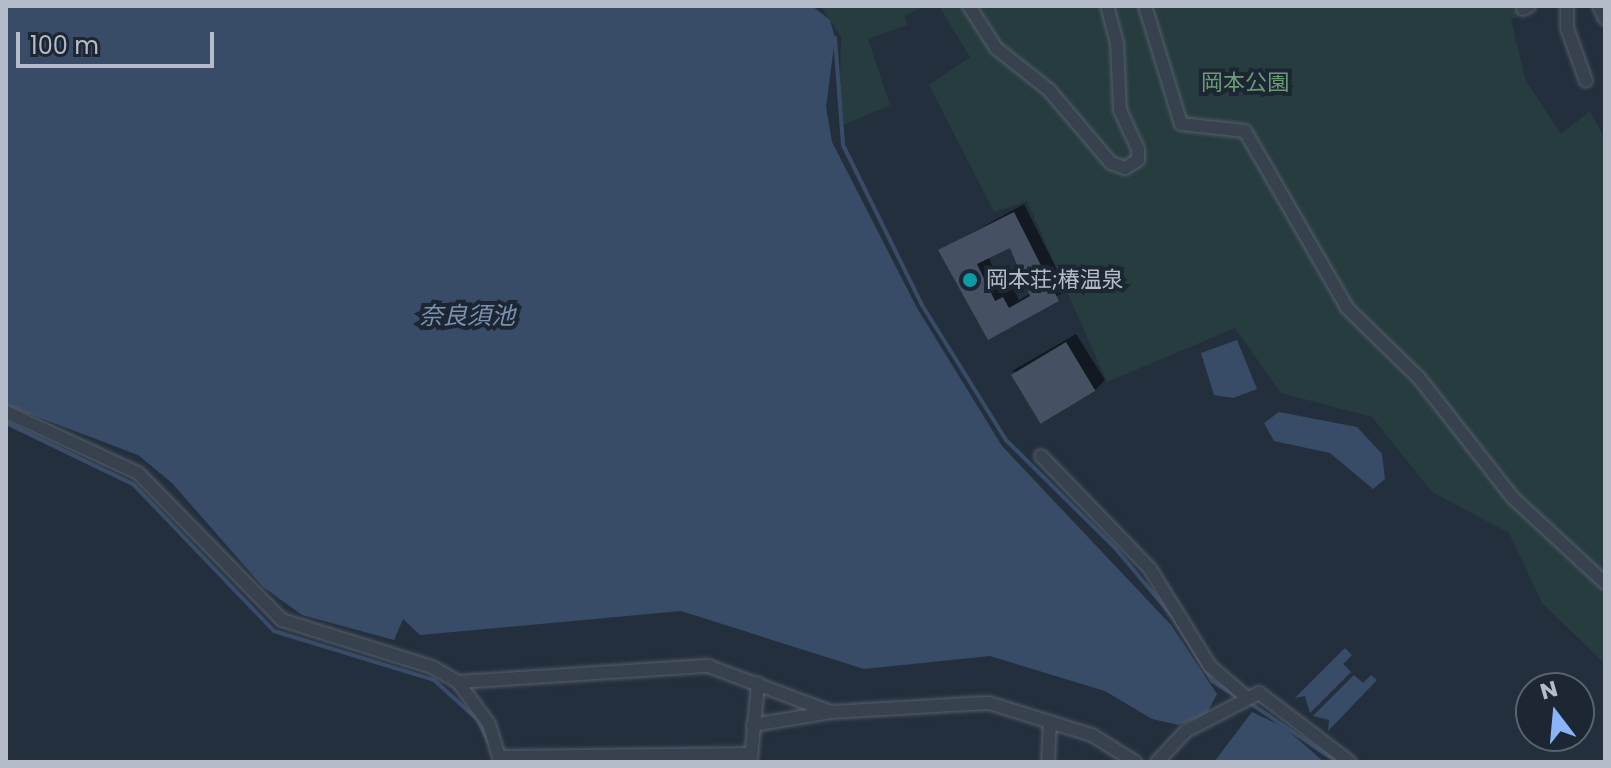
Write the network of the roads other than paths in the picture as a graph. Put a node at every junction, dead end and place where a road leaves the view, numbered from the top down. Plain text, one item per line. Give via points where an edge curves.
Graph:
1 (969, 6) edge
2 (1107, 6) edge
3 (1145, 6) edge
4 (1567, 6) edge
5 (1599, 6) edge
6 (1605, 19) edge
7 (1586, 81) dead end
8 (6, 412) edge
9 (1041, 456) dead end
10 (1605, 583) edge
11 (458, 682) junction
12 (758, 683) junction
13 (1246, 697) junction
14 (831, 712) junction
15 (1050, 722) junction
16 (753, 725) junction
17 (751, 758) edge
18 (1048, 762) edge
19 (1135, 762) edge
20 (1157, 762) edge
21 (1350, 762) edge

1 - 2 street via 996,48 1049,90 1111,163 1125,168 1139,154 1120,110
3 - 10 street via 1181,124 1232,124 1245,131 1347,308 1419,378 1513,498
4 - 7 street via 1567,28
5 - 6 street
8 - 11 street via 138,473 282,620 432,667
9 - 13 street via 1150,569 1210,666
11 - 12 street via 681,663
11 - 17 street via 489,724 499,757
12 - 14 street
12 - 16 street
13 - 20 street via 1176,739
13 - 21 street via 1259,693
14 - 15 street via 970,702
14 - 16 street
15 - 18 street
15 - 19 street
16 - 17 street

